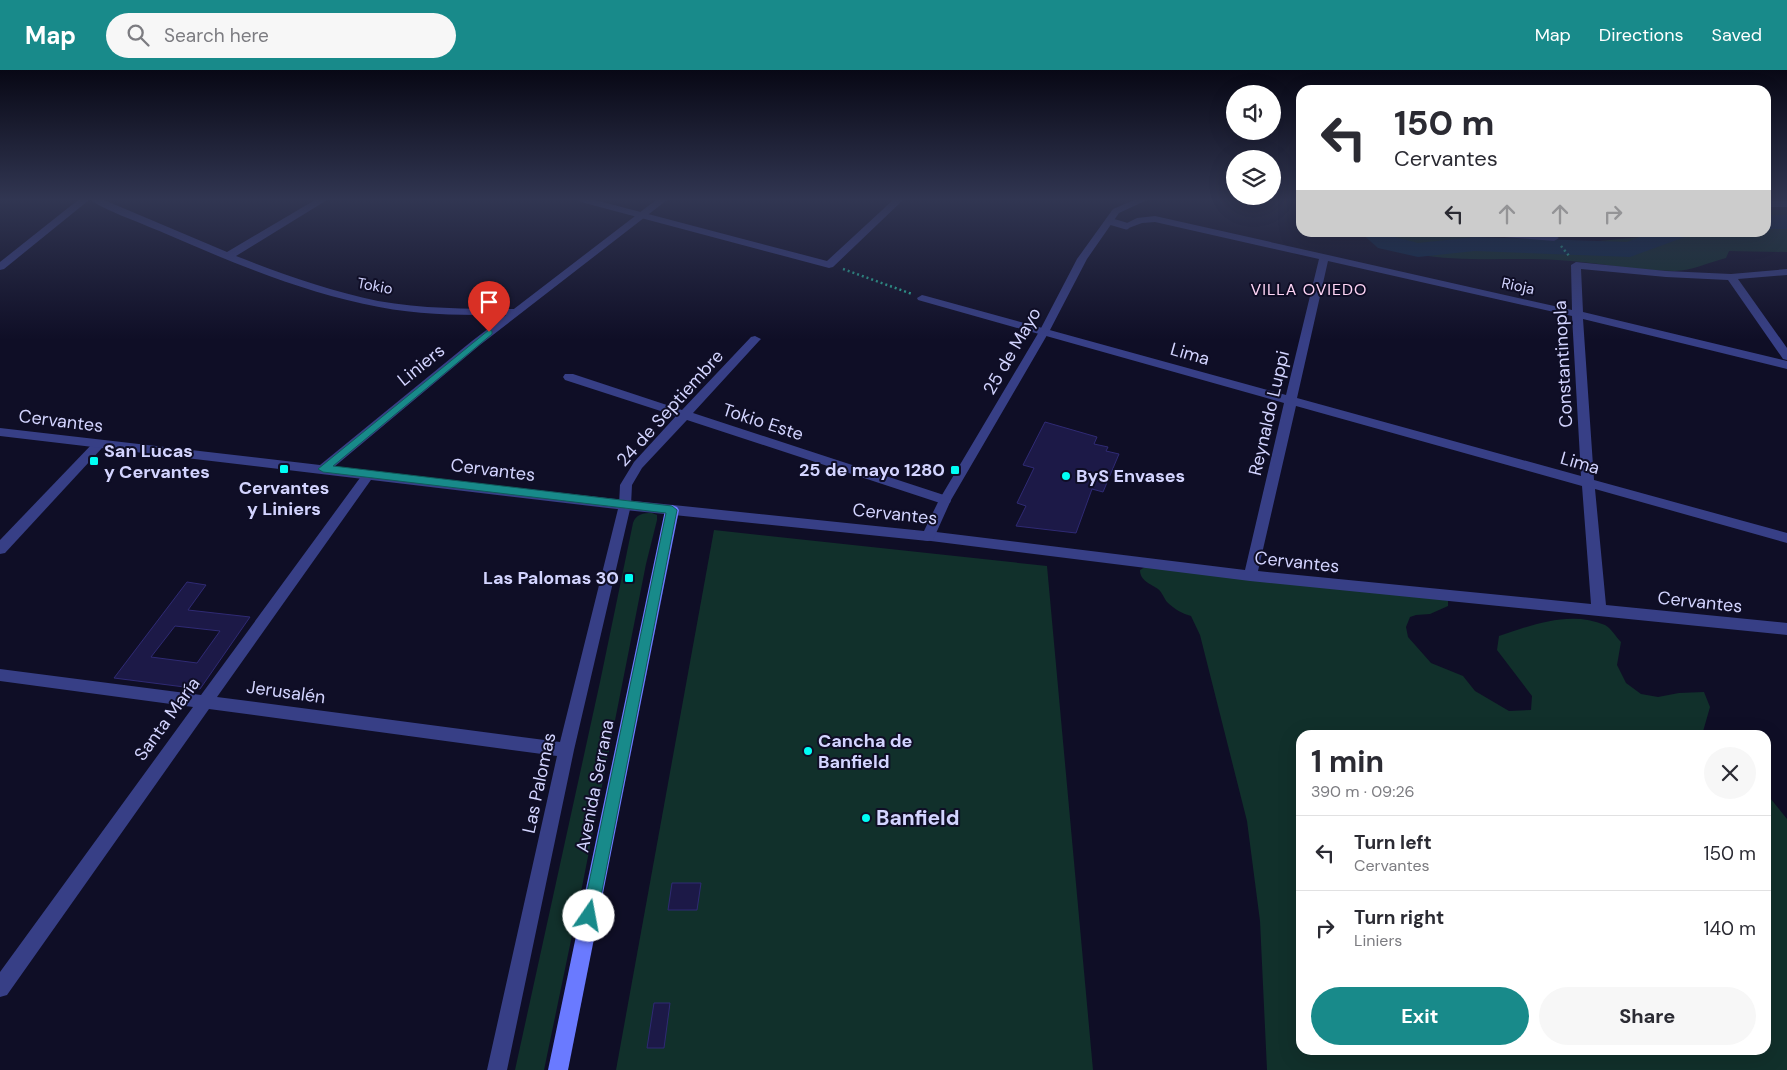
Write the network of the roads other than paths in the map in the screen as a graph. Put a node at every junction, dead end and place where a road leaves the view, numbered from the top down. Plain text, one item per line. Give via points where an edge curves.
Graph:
1 (25, 247) edge
2 (203, 247) edge
3 (244, 247) edge
4 (602, 247) edge
5 (759, 247) edge
6 (848, 247) edge
7 (1091, 247) edge
8 (1275, 247) edge
9 (227, 257) junction
10 (1324, 258) junction
11 (0, 267) edge
12 (1787, 272) edge
13 (1731, 277) junction
14 (922, 298) road end
15 (516, 312) junction
16 (1577, 314) junction
17 (1045, 330) junction
18 (755, 339) dead end
19 (1787, 356) edge
20 (1787, 366) edge
21 (569, 377) dead end
22 (1290, 400) junction
23 (685, 414) junction
24 (0, 432) edge
25 (98, 445) junction
26 (323, 469) junction
27 (370, 474) junction
28 (1588, 483) junction
29 (945, 500) junction
30 (625, 505) junction
31 (672, 510) junction
32 (928, 536) junction
33 (1787, 538) edge
34 (0, 550) edge
35 (1250, 576) junction
36 (1599, 610) junction
37 (1787, 629) edge
38 (0, 675) edge
39 (205, 701) junction
40 (566, 750) junction
41 (0, 988) edge
42 (497, 1070) edge
43 (558, 1070) edge

1 - 11 street
2 - 9 street, Tokio
3 - 9 street
4 - 15 street, Liniers
5 - 6 street via 829,265
7 - 17 street, 25 de Mayo
8 - 10 street, Rioja
9 - 15 street, Tokio via 362,301 463,312
10 - 16 street, Rioja
10 - 22 street, Reynaldo Luppi
12 - 13 street
13 - 16 street, Constantinopla via 1576,264
13 - 19 street
14 - 17 street, Lima
15 - 26 street, Liniers
16 - 20 street, Rioja
16 - 28 street, Constantinopla
17 - 22 street, Lima
17 - 29 street, 25 de Mayo
18 - 23 street, 24 de Septiembre
21 - 23 street, Tokio Este
22 - 28 street, Lima
22 - 35 street, Reynaldo Luppi
23 - 29 street, Tokio Este
23 - 30 street, 24 de Septiembre via 631,475 626,485
24 - 25 street, Cervantes
25 - 26 street, Cervantes
25 - 34 street
26 - 27 street, Cervantes
27 - 30 street, Cervantes
27 - 39 street, Santa María
28 - 33 street, Lima
28 - 36 street, Constantinopla
29 - 32 street, 25 de Mayo
30 - 31 street, Cervantes
30 - 40 street, Las Palomas
31 - 32 street, Cervantes
31 - 43 main road, Avenida Serrana
32 - 35 street, Cervantes
35 - 36 street, Cervantes
36 - 37 street, Cervantes
38 - 39 street, Jerusalén
39 - 40 street, Jerusalén
39 - 41 street, Santa María
40 - 42 street, Las Palomas

